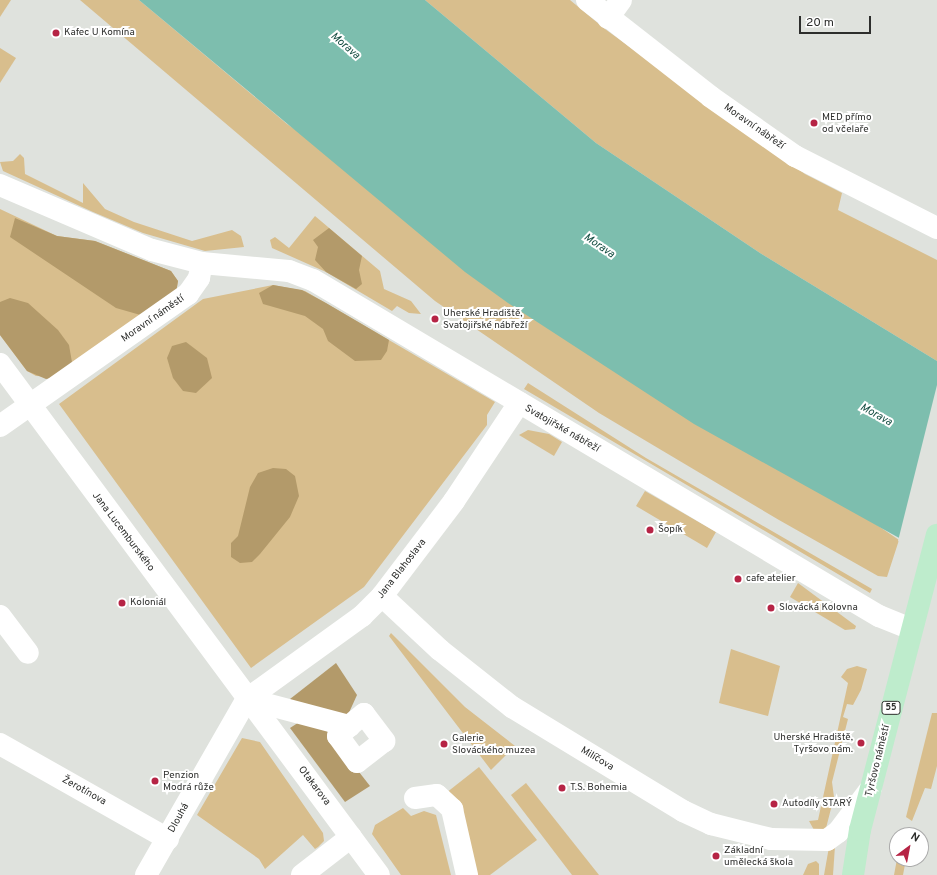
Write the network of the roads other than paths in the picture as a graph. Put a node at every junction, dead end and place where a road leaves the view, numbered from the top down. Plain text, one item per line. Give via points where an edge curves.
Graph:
1 (587, 0) edge
2 (622, 0) edge
3 (608, 18) junction
4 (0, 185) edge
5 (937, 228) edge
6 (202, 263) junction
7 (0, 364) edge
8 (519, 403) junction
9 (29, 405) junction
10 (0, 426) edge
11 (937, 535) edge
12 (382, 596) junction
13 (0, 616) edge
14 (912, 629) junction
15 (28, 653) dead end
16 (248, 699) junction
17 (348, 726) dead end
18 (0, 744) edge
19 (871, 788) junction
20 (415, 798) dead end
21 (352, 837) junction
22 (168, 839) junction
23 (146, 875) edge
24 (302, 875) edge
25 (379, 875) edge
26 (467, 875) edge
27 (853, 875) edge

1 - 3 street, Moravní nábřeží
2 - 3 street
3 - 5 street, Moravní nábřeží via 795,156
4 - 6 street via 131,242
6 - 8 street, Svatojiřské nábřeží via 301,275 430,346
6 - 9 street, Moravní náměstí via 199,278 188,294
7 - 9 street, Jana Lucemburského
8 - 12 street, Jana Blahoslava via 454,501
8 - 14 street, Svatojiřské nábřeží via 879,616
9 - 10 street, Moravní náměstí
9 - 16 street, Jana Lucemburského
11 - 14 main road, Tyršovo náměstí / 55
12 - 16 street, Jana Blahoslava via 362,616
12 - 19 street, Milíčova via 440,650 512,707 683,811 752,836 802,842 827,840 838,832
13 - 15 street
14 - 19 main road, Tyršovo náměstí / 55
16 - 17 street
16 - 21 street, Otakarova
16 - 22 street, Dlouhá
18 - 22 street, Žerotínova
19 - 27 main road, Tyršovo náměstí / 55
20 - 26 street via 437,795 452,809
21 - 24 street
21 - 25 street, Otakarova
22 - 23 street, Dlouhá

